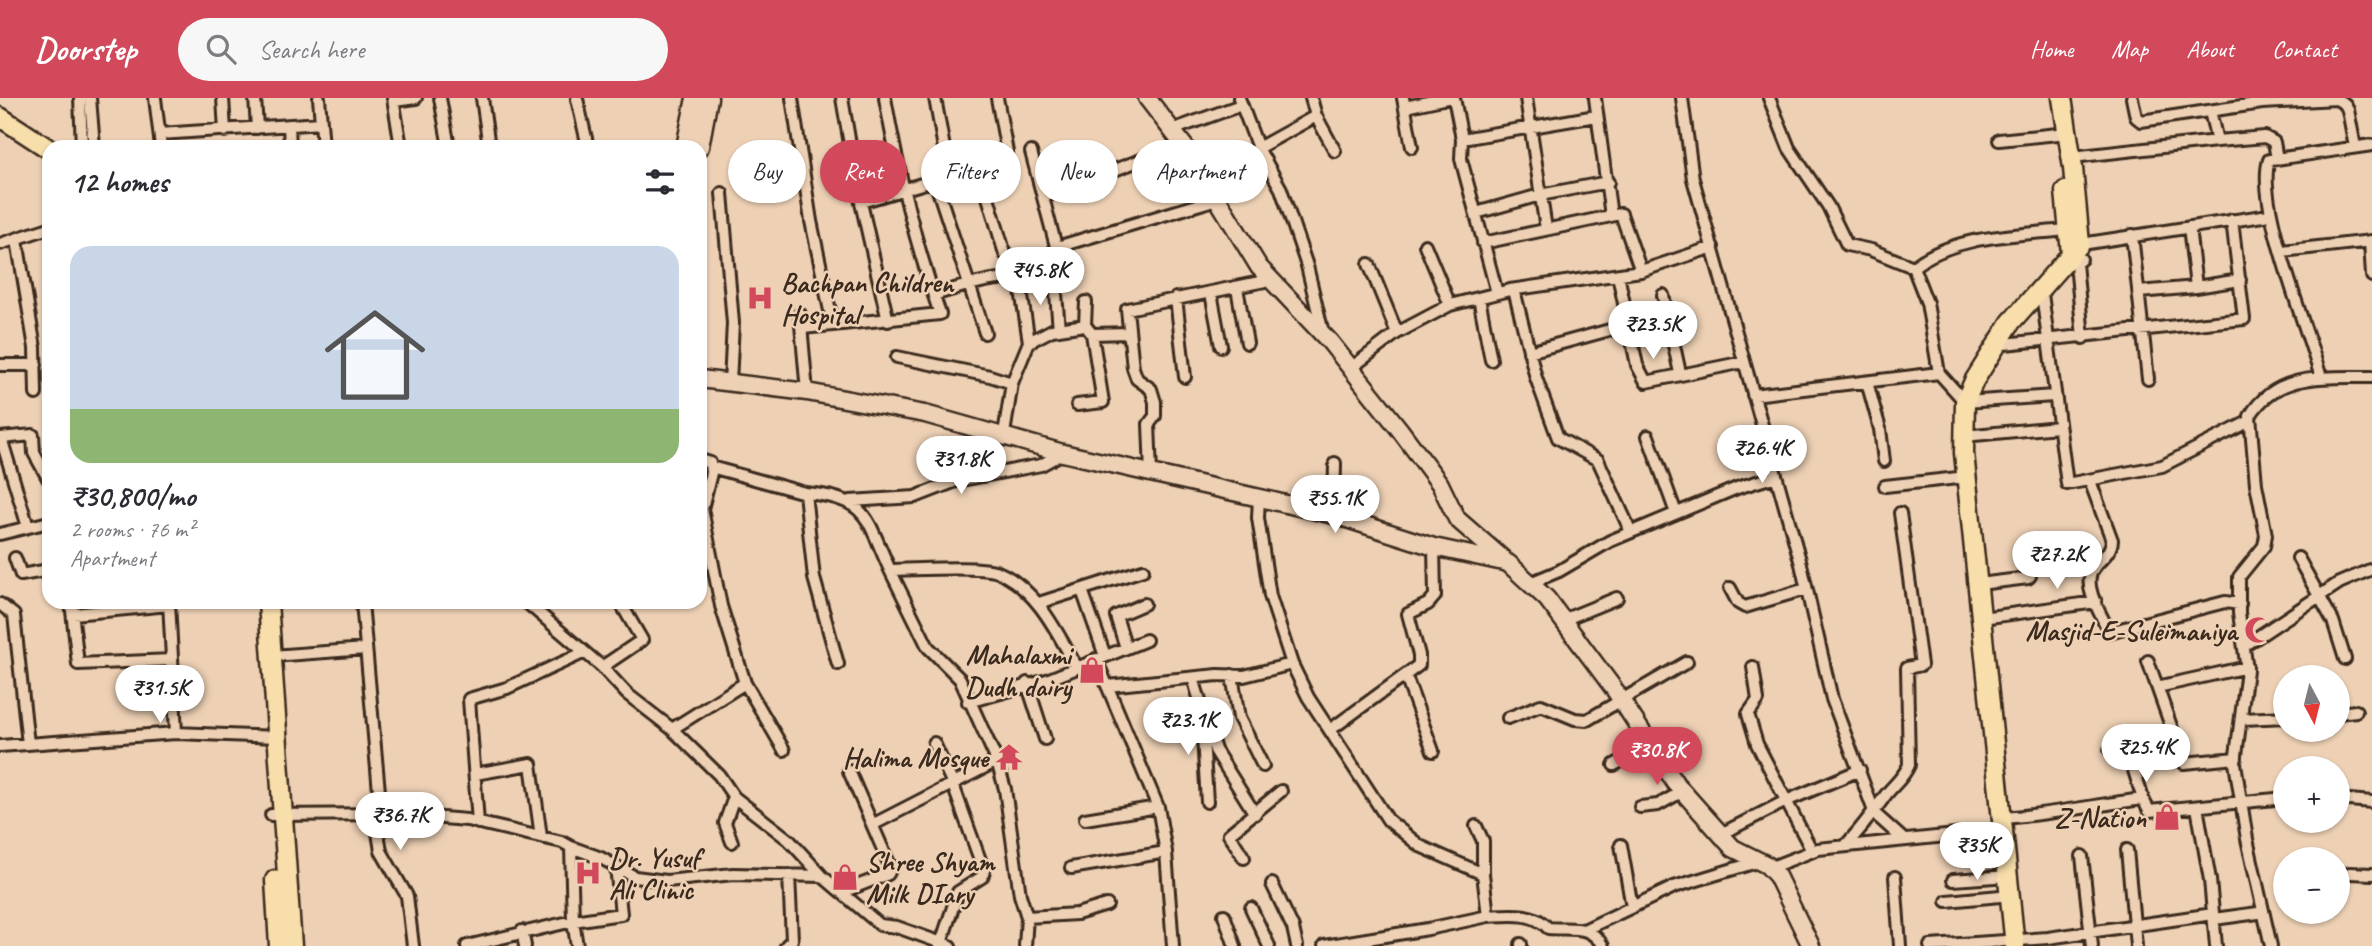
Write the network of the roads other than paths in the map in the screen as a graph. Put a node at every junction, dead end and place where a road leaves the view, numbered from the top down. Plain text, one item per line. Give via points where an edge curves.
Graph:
1 (80, 98) edge
2 (90, 98) edge
3 (155, 98) edge
4 (223, 98) edge
5 (255, 98) edge
6 (319, 98) edge
7 (416, 98) edge
8 (440, 98) edge
9 (482, 98) edge
10 (695, 98) edge
11 (709, 98) edge
12 (792, 98) edge
13 (842, 98) edge
14 (885, 98) edge
15 (935, 98) edge
16 (997, 98) edge
17 (1147, 98) edge
18 (1311, 98) edge
19 (1447, 98) edge
20 (1454, 98) edge
21 (1526, 98) edge
22 (1595, 98) edge
23 (1682, 98) edge
24 (1769, 98) edge
25 (2052, 98) edge
26 (2062, 98) edge
27 (2132, 98) edge
28 (2206, 98) edge
29 (393, 99) edge
30 (577, 99) edge
31 (2266, 100) edge
32 (1240, 101) edge
33 (1404, 102) edge
34 (2209, 111) junction
35 (1316, 116) junction
36 (1596, 116) junction
37 (0, 117) edge
38 (321, 123) junction
39 (289, 126) junction
40 (257, 128) junction
41 (1529, 129) junction
42 (1172, 130) junction
43 (225, 131) junction
44 (160, 134) junction
45 (2058, 134) junction
46 (1462, 139) junction
47 (82, 140) edge
48 (93, 140) edge
49 (160, 140) edge
50 (290, 140) edge
51 (322, 140) edge
52 (400, 140) edge
53 (448, 140) edge
54 (488, 140) edge
55 (586, 140) edge
56 (686, 140) edge
57 (701, 140) edge
58 (850, 140) edge
59 (893, 140) edge
60 (943, 140) edge
61 (1005, 140) edge
62 (1180, 140) edge
63 (1255, 140) edge
64 (1999, 140) dead end
65 (2217, 141) junction
66 (1268, 142) edge
67 (42, 144) edge
68 (2372, 145) edge
69 (1412, 147) dead end
70 (2355, 147) junction
71 (1335, 151) dead end
72 (1031, 152) dead end
73 (2072, 157) junction
74 (2277, 159) junction
75 (1035, 166) edge
76 (1268, 166) edge
77 (1608, 182) junction
78 (722, 193) dead end
79 (1540, 195) junction
80 (861, 203) edge
81 (906, 203) edge
82 (943, 203) edge
83 (991, 203) edge
84 (1045, 203) edge
85 (1204, 203) edge
86 (1220, 203) edge
87 (1475, 213) junction
88 (2269, 215) junction
89 (1609, 216) junction
90 (2232, 220) junction
91 (2189, 227) junction
92 (1546, 229) junction
93 (42, 231) edge
94 (2132, 235) junction
95 (17, 240) junction
96 (2371, 241) edge
97 (1483, 243) junction
98 (0, 244) edge
99 (2074, 244) junction
100 (1425, 245) dead end
101 (1056, 247) junction
102 (1713, 247) junction
103 (2281, 251) junction
104 (1005, 254) dead end
105 (1369, 264) dead end
106 (1913, 267) junction
107 (1641, 271) junction
108 (1618, 275) junction
109 (2372, 276) edge
110 (1019, 277) junction
111 (1270, 280) junction
112 (2240, 280) junction
113 (970, 284) junction
114 (1055, 286) junction
115 (2041, 286) junction
116 (2196, 287) junction
117 (1237, 288) junction
118 (1514, 290) junction
119 (2139, 292) junction
120 (1211, 293) junction
121 (1497, 293) junction
122 (934, 295) junction
123 (1663, 295) dead end
124 (1176, 298) junction
125 (1479, 298) junction
126 (1086, 302) dead end
127 (1450, 304) junction
128 (800, 314) dead end
129 (888, 321) junction
130 (1628, 325) junction
131 (833, 326) junction
132 (803, 328) junction
133 (1059, 329) junction
134 (1088, 329) junction
135 (2143, 330) junction
136 (1129, 332) junction
137 (985, 333) dead end
138 (1397, 333) junction
139 (1324, 336) junction
140 (2083, 338) junction
141 (2049, 341) junction
142 (1029, 342) junction
143 (1247, 343) dead end
144 (1994, 345) junction
145 (1221, 346) dead end
146 (1529, 352) junction
147 (897, 357) dead end
148 (1491, 360) dead end
149 (1744, 362) junction
150 (0, 365) edge
151 (36, 365) junction
152 (1351, 368) junction
153 (1680, 373) junction
154 (1939, 373) junction
155 (1185, 377) dead end
156 (2372, 377) edge
157 (2321, 378) junction
158 (2148, 379) dead end
159 (707, 380) edge
160 (1867, 382) junction
161 (730, 383) junction
162 (1012, 383) junction
163 (807, 392) junction
164 (36, 394) dead end
165 (1753, 395) junction
166 (2054, 396) junction
167 (1965, 402) junction
168 (1077, 405) dead end
169 (2250, 421) junction
170 (2058, 427) junction
171 (1004, 434) junction
172 (1648, 436) dead end
173 (1964, 436) junction
174 (1, 438) edge
175 (1063, 453) junction
176 (1884, 461) dead end
177 (707, 462) edge
178 (1335, 463) dead end
179 (42, 467) edge
180 (710, 467) junction
181 (1151, 474) junction
182 (1776, 476) junction
183 (1967, 477) junction
184 (707, 481) edge
185 (2090, 481) junction
186 (1885, 486) dead end
187 (805, 493) junction
188 (1259, 497) junction
189 (850, 501) junction
190 (1676, 513) junction
191 (1900, 513) dead end
192 (1334, 515) junction
193 (42, 524) edge
194 (28, 527) junction
195 (1631, 532) junction
196 (0, 534) edge
197 (707, 537) edge
198 (1434, 547) junction
199 (15, 558) dead end
200 (2298, 558) dead end
201 (1508, 563) junction
202 (2372, 569) edge
203 (890, 570) junction
204 (1143, 570) dead end
205 (42, 571) edge
206 (2091, 572) junction
207 (1530, 583) junction
208 (1979, 584) junction
209 (1730, 588) dead end
210 (1806, 589) junction
211 (1082, 590) junction
212 (2319, 596) junction
213 (1617, 598) dead end
214 (2096, 602) junction
215 (1038, 603) junction
216 (0, 604) edge
217 (1144, 604) dead end
218 (2240, 604) junction
219 (72, 609) edge
220 (169, 609) edge
221 (257, 609) edge
222 (269, 609) edge
223 (363, 609) edge
224 (534, 609) edge
225 (624, 609) edge
226 (1982, 618) junction
227 (1563, 621) junction
228 (1146, 640) dead end
229 (2244, 646) junction
230 (1126, 648) junction
231 (366, 649) junction
232 (583, 653) junction
233 (272, 656) junction
234 (1100, 658) junction
235 (2345, 659) dead end
236 (172, 660) junction
237 (2148, 661) dead end
238 (1687, 662) dead end
239 (838, 664) dead end
240 (1292, 664) junction
241 (1076, 666) junction
242 (602, 667) junction
243 (1753, 667) dead end
244 (2247, 667) junction
245 (1232, 675) junction
246 (1406, 677) junction
247 (1193, 678) junction
248 (745, 683) junction
249 (1027, 683) junction
250 (1107, 686) junction
251 (2157, 687) junction
252 (1621, 699) junction
253 (968, 702) junction
254 (1202, 711) junction
255 (2356, 711) dead end
256 (2350, 712) edge
257 (1508, 718) dead end
258 (2273, 718) edge
259 (2243, 719) junction
260 (673, 729) junction
261 (1330, 730) junction
262 (176, 733) junction
263 (272, 736) junction
264 (1045, 739) dead end
265 (934, 743) dead end
266 (29, 744) junction
267 (1651, 745) junction
268 (0, 746) edge
269 (784, 750) dead end
270 (2110, 750) dead end
271 (1433, 751) dead end
272 (2236, 758) junction
273 (997, 761) junction
274 (1614, 765) dead end
275 (1263, 766) dead end
276 (1860, 770) junction
277 (849, 771) dead end
278 (475, 774) junction
279 (952, 782) junction
280 (1281, 791) dead end
281 (1683, 791) junction
282 (734, 797) junction
283 (2143, 799) junction
284 (2273, 799) edge
285 (2350, 800) edge
286 (1786, 801) junction
287 (2241, 801) junction
288 (1207, 802) dead end
289 (2372, 802) edge
290 (1158, 807) junction
291 (1640, 807) dead end
292 (2197, 807) junction
293 (378, 814) junction
294 (1255, 814) junction
295 (1875, 814) junction
296 (277, 815) junction
297 (1085, 819) dead end
298 (478, 823) junction
299 (874, 824) junction
300 (2005, 824) junction
301 (1476, 826) dead end
302 (1721, 834) junction
303 (541, 838) junction
304 (1905, 840) junction
305 (732, 842) dead end
306 (1621, 845) dead end
307 (1845, 846) junction
308 (571, 847) junction
309 (2127, 850) dead end
310 (1812, 851) junction
311 (1166, 852) junction
312 (2007, 854) junction
313 (2082, 856) dead end
314 (1244, 858) dead end
315 (1959, 858) dead end
316 (1764, 865) junction
317 (616, 866) junction
318 (1071, 868) dead end
319 (2350, 873) dead end
320 (1483, 874) junction
321 (2372, 874) edge
322 (789, 876) junction
323 (822, 876) junction
324 (2009, 876) junction
325 (1895, 877) dead end
326 (1953, 880) dead end
327 (1272, 884) dead end
328 (842, 892) junction
329 (2011, 895) junction
330 (1947, 901) dead end
331 (1107, 905) dead end
332 (1632, 907) junction
333 (1251, 908) dead end
334 (2258, 914) dead end
335 (1224, 915) dead end
336 (1488, 915) junction
337 (2213, 916) junction
338 (1027, 918) junction
339 (573, 921) junction
340 (2134, 926) junction
341 (1586, 929) junction
342 (2089, 930) junction
343 (522, 931) junction
344 (2015, 943) edge
345 (1356, 944) edge
346 (1969, 944) edge
347 (944, 945) edge
348 (279, 946) edge
349 (292, 946) edge
350 (413, 946) edge
351 (467, 946) edge
352 (525, 946) edge
353 (577, 946) edge
354 (786, 946) edge
355 (1026, 946) edge
356 (1173, 946) edge
357 (1235, 946) edge
358 (1269, 946) edge
359 (1297, 946) edge
360 (1324, 946) edge
361 (1603, 946) edge
362 (1811, 946) edge
363 (1900, 946) edge
364 (1930, 946) edge
365 (2092, 946) edge
366 (2136, 946) edge
367 (2216, 946) edge
368 (2271, 946) edge

1 - 47 street
2 - 48 street
3 - 44 street
4 - 43 street
5 - 40 street
6 - 38 street
7 - 29 street
8 - 53 street
9 - 54 street
10 - 56 street
11 - 57 street
12 - 131 street
13 - 58 street
14 - 59 street
15 - 60 street
16 - 61 street
17 - 42 street
18 - 35 street
19 - 33 street
20 - 46 street
21 - 41 street
22 - 36 street
23 - 102 street via 1693,179
24 - 106 street via 1789,148 1828,206 1847,245
25 - 45 main road
26 - 73 main road
27 - 34 street via 2141,121
28 - 34 street
29 - 52 street
30 - 55 street
31 - 34 street
31 - 70 street via 2342,101
32 - 42 street
32 - 63 street
33 - 69 street
34 - 65 street
35 - 66 street
35 - 71 street
36 - 41 street
36 - 77 street
37 - 67 main road
38 - 39 street
38 - 51 street
39 - 40 street
39 - 50 street
40 - 43 street
41 - 46 street
41 - 79 street
42 - 62 street
43 - 44 street
44 - 49 street
45 - 64 street
45 - 99 main road
46 - 87 street via 1461,159
65 - 73 street
65 - 74 street via 2265,137 2274,142
68 - 70 street
70 - 74 street
72 - 75 street
73 - 99 main road
74 - 88 street via 2269,160 2265,171
76 - 139 street via 1281,189 1307,266
77 - 79 street
77 - 89 street
78 - 161 street via 733,323
79 - 87 street
79 - 92 street
80 - 129 street
81 - 122 street
82 - 113 street
83 - 104 street
84 - 101 street
85 - 101 street
86 - 111 street
87 - 97 street
88 - 90 street
88 - 103 street
89 - 92 street
89 - 107 street via 1621,214
90 - 91 street
90 - 112 street
91 - 94 street
91 - 116 street
92 - 97 street
93 - 95 street
94 - 99 street
94 - 119 street
95 - 98 street
95 - 151 street
96 - 103 street
96 - 109 street
97 - 121 street
99 - 106 street via 1960,243 1930,254
99 - 115 main road
99 - 140 street
100 - 127 street
101 - 114 street
102 - 107 street
102 - 149 street
103 - 157 street
105 - 138 street
106 - 154 street via 1927,303
107 - 108 street
108 - 118 street
108 - 130 street
110 - 113 street
110 - 114 street
110 - 142 street
111 - 117 street
111 - 139 street
112 - 116 street
112 - 135 street via 2244,319
113 - 122 street
113 - 137 street
114 - 133 street
115 - 141 street
115 - 144 main road
116 - 119 street
117 - 120 street
117 - 143 street
118 - 121 street
118 - 146 street
119 - 135 street
120 - 124 street
120 - 145 street
121 - 125 street
122 - 129 street via 940,314
123 - 153 street
124 - 136 street via 1127,309
124 - 155 street
125 - 127 street
125 - 148 street
126 - 134 street
127 - 138 street
128 - 132 street
129 - 131 street
130 - 146 street
130 - 153 street via 1646,382
131 - 132 street
132 - 163 street
133 - 134 street
133 - 142 street
134 - 136 street
134 - 168 street via 1103,402
135 - 140 street
135 - 158 street
136 - 181 street via 1137,379 1151,390 1155,402 1155,416 1149,424
138 - 152 street
139 - 152 street
140 - 141 street
141 - 144 street
141 - 166 street
142 - 162 street
144 - 167 main road
146 - 195 street via 1558,438 1598,460
147 - 162 street
149 - 153 street
149 - 165 street
150 - 151 street
151 - 164 street
152 - 201 street via 1440,484 1457,519
154 - 160 street
154 - 167 street
156 - 157 street
157 - 169 street via 2273,389 2255,407
159 - 161 street
160 - 165 street
160 - 176 street
161 - 163 street
162 - 171 street
163 - 171 street
165 - 182 street
166 - 167 street
166 - 170 street
167 - 173 main road
169 - 185 street via 2162,466
169 - 218 street via 2266,535 2264,546 2239,577
170 - 173 street
170 - 185 street via 2067,484
171 - 175 street
172 - 190 street
173 - 183 main road
174 - 179 street via 33,435 34,453
174 - 194 street
175 - 181 street
175 - 189 street via 1041,465 957,481 915,497
177 - 180 street
178 - 192 street
180 - 184 street
180 - 187 street
181 - 188 street
182 - 190 street
182 - 210 street
183 - 186 street
183 - 208 main road
185 - 206 street via 2112,540 2108,553
187 - 189 street
187 - 239 street via 814,578
188 - 192 street
188 - 240 street via 1270,596
189 - 203 street via 864,515
190 - 195 street
191 - 295 street via 1921,665 1907,668 1909,765
192 - 198 street
193 - 194 street
194 - 196 street
195 - 207 street
197 - 248 street
198 - 201 street
198 - 246 street via 1435,596 1408,614 1419,665
199 - 205 street via 21,575
200 - 212 street
201 - 207 street
202 - 212 street
203 - 215 street via 998,572
203 - 253 street via 921,636 955,673
204 - 211 street
206 - 208 street via 2067,554 2029,560 2029,578
206 - 214 street via 2090,590
207 - 227 street
208 - 226 main road
209 - 210 street via 1738,604 1745,607
210 - 276 street via 1832,699
211 - 215 street
211 - 234 street
212 - 229 street
212 - 235 street
213 - 227 street
214 - 218 street via 2109,632 2225,602
214 - 226 street
215 - 241 street
216 - 266 street via 14,614
217 - 230 street via 1116,616
218 - 229 street
219 - 236 street via 78,664
220 - 236 street
221 - 263 main road
222 - 233 main road
223 - 231 street
224 - 232 street
225 - 242 street via 642,640
226 - 300 main road
227 - 252 street
228 - 230 street
229 - 244 street
230 - 234 street
231 - 233 street
231 - 293 street
232 - 242 street
232 - 278 street via 508,688 469,699
233 - 263 main road
234 - 241 street
234 - 250 street
236 - 262 street
237 - 251 street
238 - 252 street
240 - 245 street via 1249,676
240 - 261 street
241 - 249 street via 1073,671
242 - 260 street via 627,694
243 - 286 street via 1758,700 1749,720
244 - 251 street
244 - 259 street
245 - 247 street
245 - 275 street via 1239,718
246 - 261 street
246 - 271 street
247 - 250 street
247 - 254 street
248 - 260 street
248 - 269 street
249 - 253 street
249 - 264 street
250 - 290 street
251 - 272 street via 2184,763
252 - 257 street via 1587,720 1541,705
252 - 267 street
253 - 273 street
254 - 288 street
254 - 294 street via 1219,759
255 - 256 street
258 - 259 street
259 - 272 street
260 - 282 street via 719,775
261 - 320 street via 1388,820 1420,846
262 - 263 street
262 - 266 street
263 - 296 main road
265 - 279 street
266 - 268 street
267 - 274 street
267 - 281 street
270 - 283 street via 2127,748
272 - 287 street
273 - 279 street
273 - 338 street
276 - 286 street
276 - 295 street
277 - 299 street
278 - 298 street
278 - 303 street via 531,764
279 - 299 street
279 - 347 street via 984,875 958,892
280 - 294 street
281 - 291 street via 1658,805
281 - 302 street
282 - 305 street via 725,823
282 - 323 street via 789,841
283 - 292 street via 2149,811
283 - 300 street via 2073,808
284 - 287 street
285 - 289 street
286 - 302 street
286 - 310 street
287 - 292 street
287 - 368 street
290 - 297 street
290 - 311 street
292 - 337 street
293 - 296 street
293 - 298 street
293 - 350 street via 381,850 407,896
294 - 314 street via 1228,835
295 - 304 street
295 - 307 street
296 - 348 main road
296 - 349 main road
298 - 303 street
299 - 328 street via 891,868 888,874
300 - 304 street
300 - 312 main road
301 - 320 street via 1483,841
302 - 316 street via 1733,848
303 - 308 street
304 - 307 street
306 - 332 street
307 - 310 street
308 - 317 street
308 - 339 street
309 - 340 street
310 - 316 street
311 - 318 street
311 - 356 street
312 - 315 street
312 - 324 main road
313 - 342 street
316 - 332 street via 1689,882
316 - 362 street via 1777,876
317 - 322 street via 635,877 667,881 733,874
317 - 339 street via 621,914
319 - 321 street
320 - 336 street
322 - 323 street
322 - 354 street via 792,940
323 - 328 street
324 - 326 street
324 - 329 main road
325 - 363 street
327 - 359 street
328 - 347 street via 880,925
329 - 330 street
329 - 344 main road
331 - 338 street via 1077,914
332 - 341 street
333 - 358 street
334 - 337 street
335 - 357 street
336 - 341 street via 1523,915 1548,928
336 - 345 street
337 - 340 street
337 - 367 street
338 - 355 street
339 - 343 street
339 - 353 street
340 - 342 street
340 - 366 street
341 - 361 street via 1597,935
342 - 344 street
342 - 365 street
343 - 351 street
343 - 352 street
344 - 346 street
345 - 360 street
346 - 364 street

